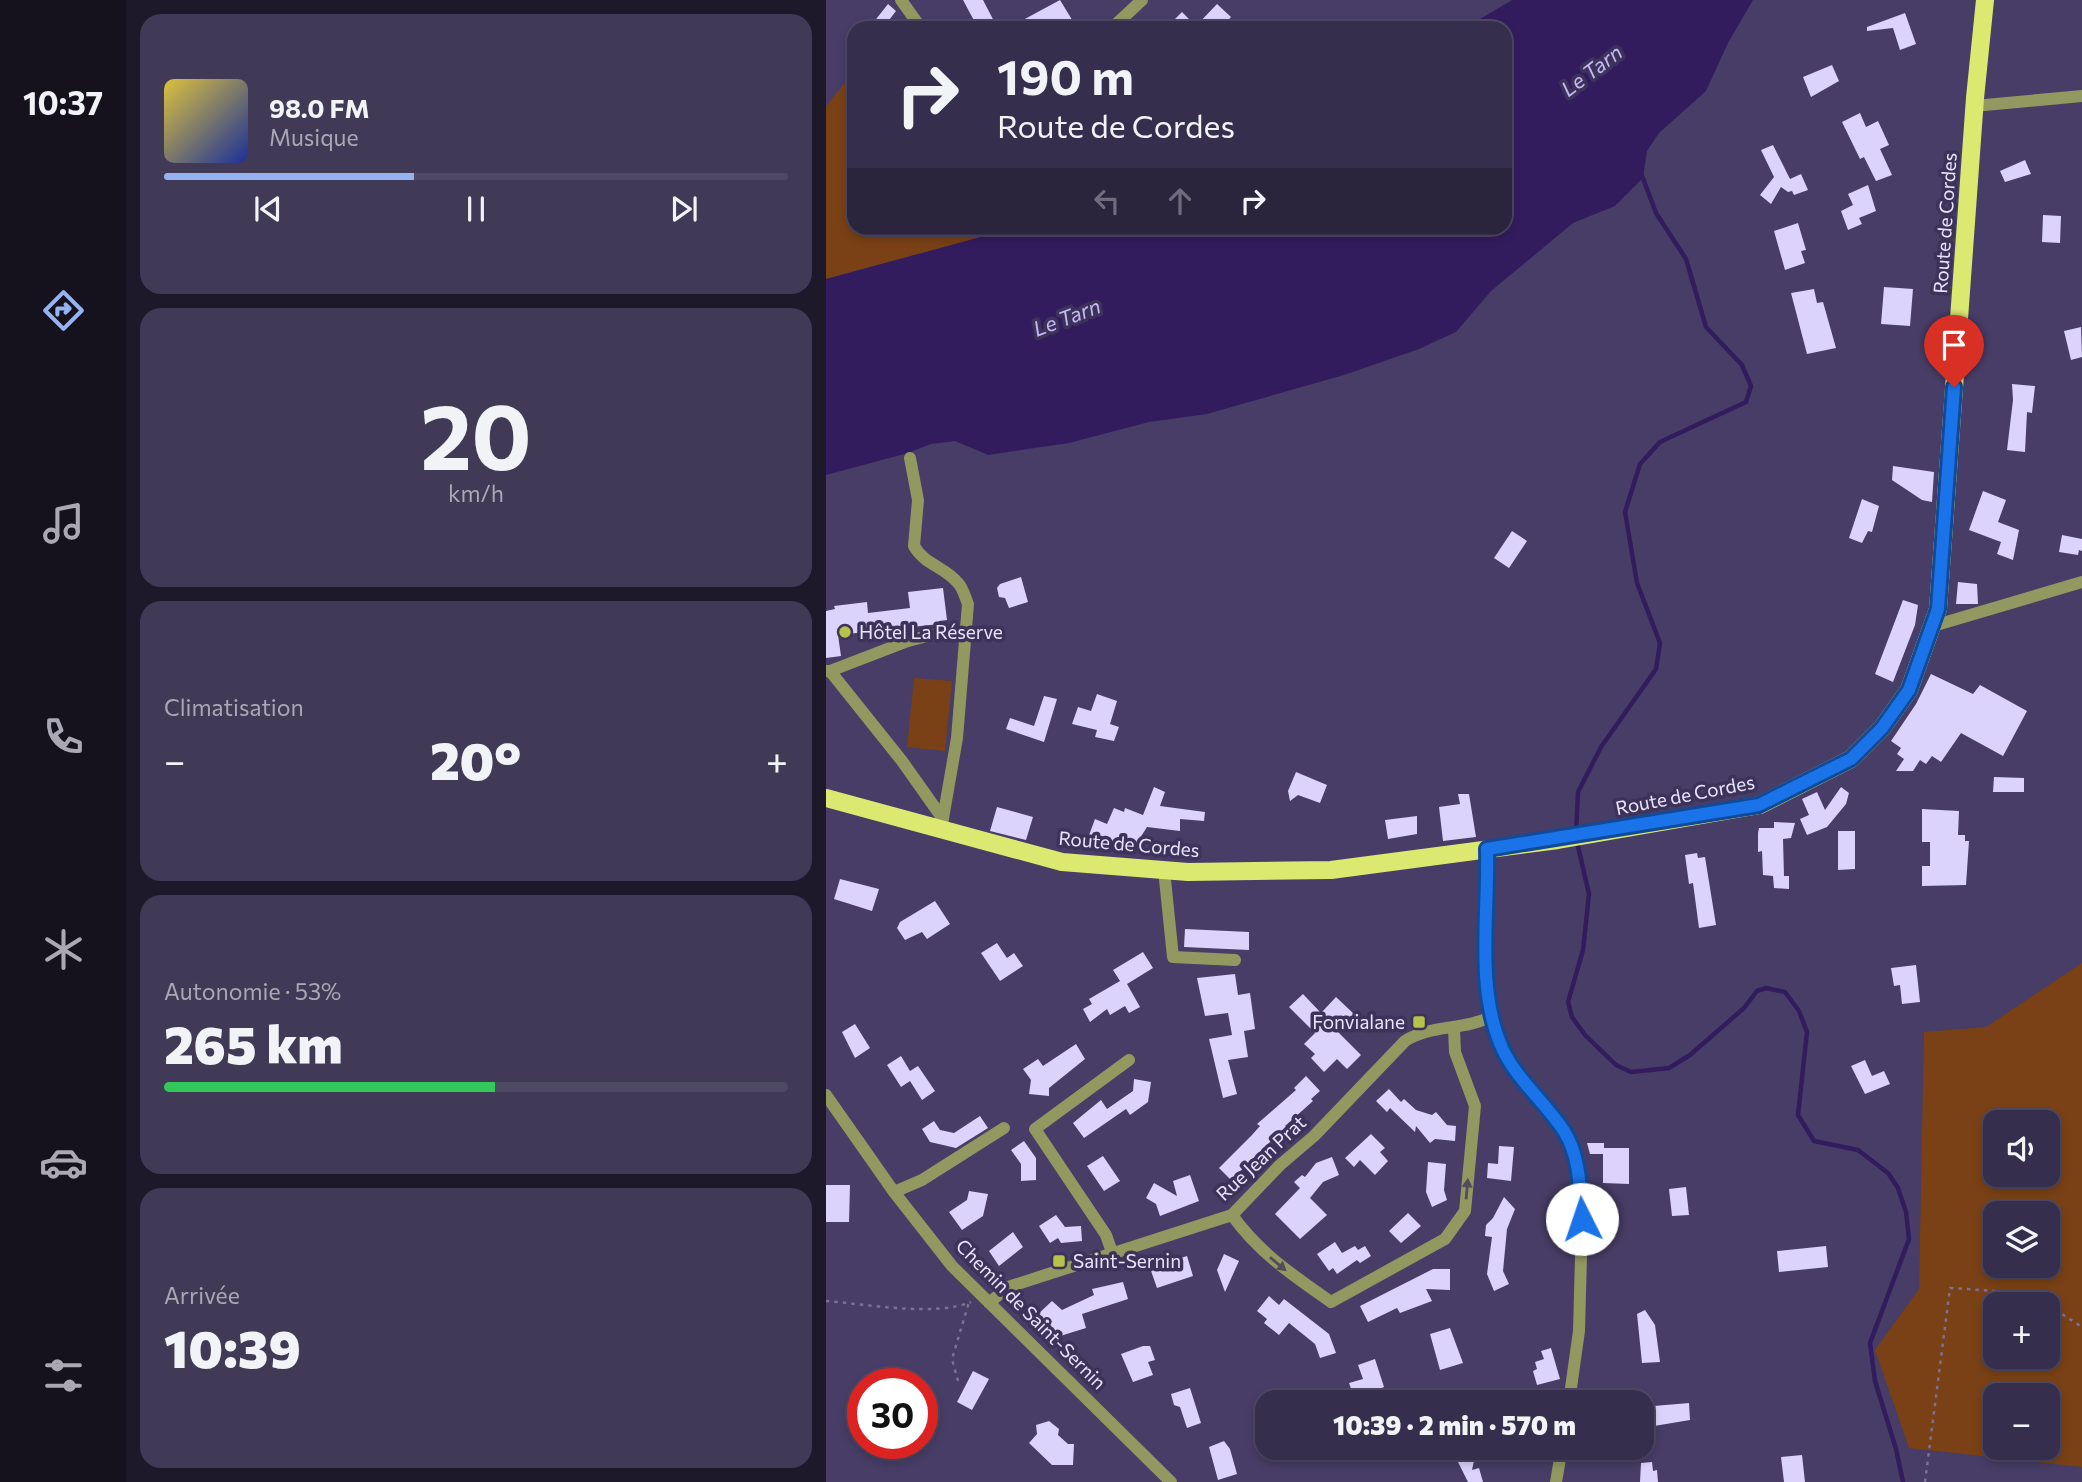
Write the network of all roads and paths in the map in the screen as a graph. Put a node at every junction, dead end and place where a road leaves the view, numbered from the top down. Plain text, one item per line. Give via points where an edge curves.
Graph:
1 (901, 0) edge
2 (1142, 0) edge
3 (1985, 0) edge
4 (916, 21) edge
5 (1120, 21) edge
6 (2082, 96) edge
7 (1974, 106) junction
8 (910, 458) dead end
9 (2082, 582) edge
10 (1933, 626) junction
11 (947, 631) dead end
12 (828, 671) edge
13 (826, 798) edge
14 (942, 825) junction
15 (1487, 849) junction
16 (1164, 870) junction
17 (1235, 960) dead end
18 (1492, 1016) junction
19 (1454, 1029) junction
20 (1129, 1060) dead end
21 (827, 1099) edge
22 (1004, 1128) dead end
23 (894, 1192) junction
24 (1233, 1214) junction
25 (1113, 1255) junction
26 (2012, 1292) edge
27 (986, 1299) junction
28 (826, 1301) edge
29 (969, 1302) junction
30 (2060, 1313) edge
31 (2082, 1327) edge
32 (958, 1381) dead end
33 (1571, 1390) edge
34 (1560, 1460) edge
35 (1171, 1482) edge
36 (1556, 1482) edge
37 (1925, 1482) edge

1 - 4 street
2 - 5 street
3 - 7 main road, Route de Cordes
6 - 7 street
7 - 10 main road, Route de Cordes via 1938,609
8 - 14 street via 918,500 914,546 932,566 960,584 968,604 957,738
9 - 10 street
10 - 15 main road, Route de Cordes via 1909,690 1882,728 1851,759 1759,805
11 - 12 street
12 - 14 street via 902,761
13 - 14 main road, Route de Cordes
14 - 16 main road, Route de Cordes via 1062,862
15 - 16 main road, Route de Cordes via 1331,870
15 - 18 street via 1487,978
16 - 17 street via 1173,957
18 - 19 street, Rue Jean Prat
18 - 33 street via 1503,1050 1564,1132 1579,1172 1579,1331
19 - 24 street, Rue Jean Prat via 1418,1032 1405,1041
24 -> 19 street via 1249,1239 1331,1302 1445,1238 1465,1211 1475,1106 1455,1052
20 - 25 street via 1035,1129 1106,1235
21 - 23 street, Chemin de Saint-Sernin
22 - 23 street via 922,1181
23 - 27 street, Chemin de Saint-Sernin via 952,1266
24 - 25 street, Rue Jean Prat
25 - 27 street, Rue Jean Prat via 1008,1287
26 - 37 path via 1950,1288
27 - 29 path
27 - 35 street, Chemin de Saint-Sernin
28 - 29 path via 912,1307 958,1307
29 - 32 path via 952,1359
30 - 31 path
34 - 36 street

